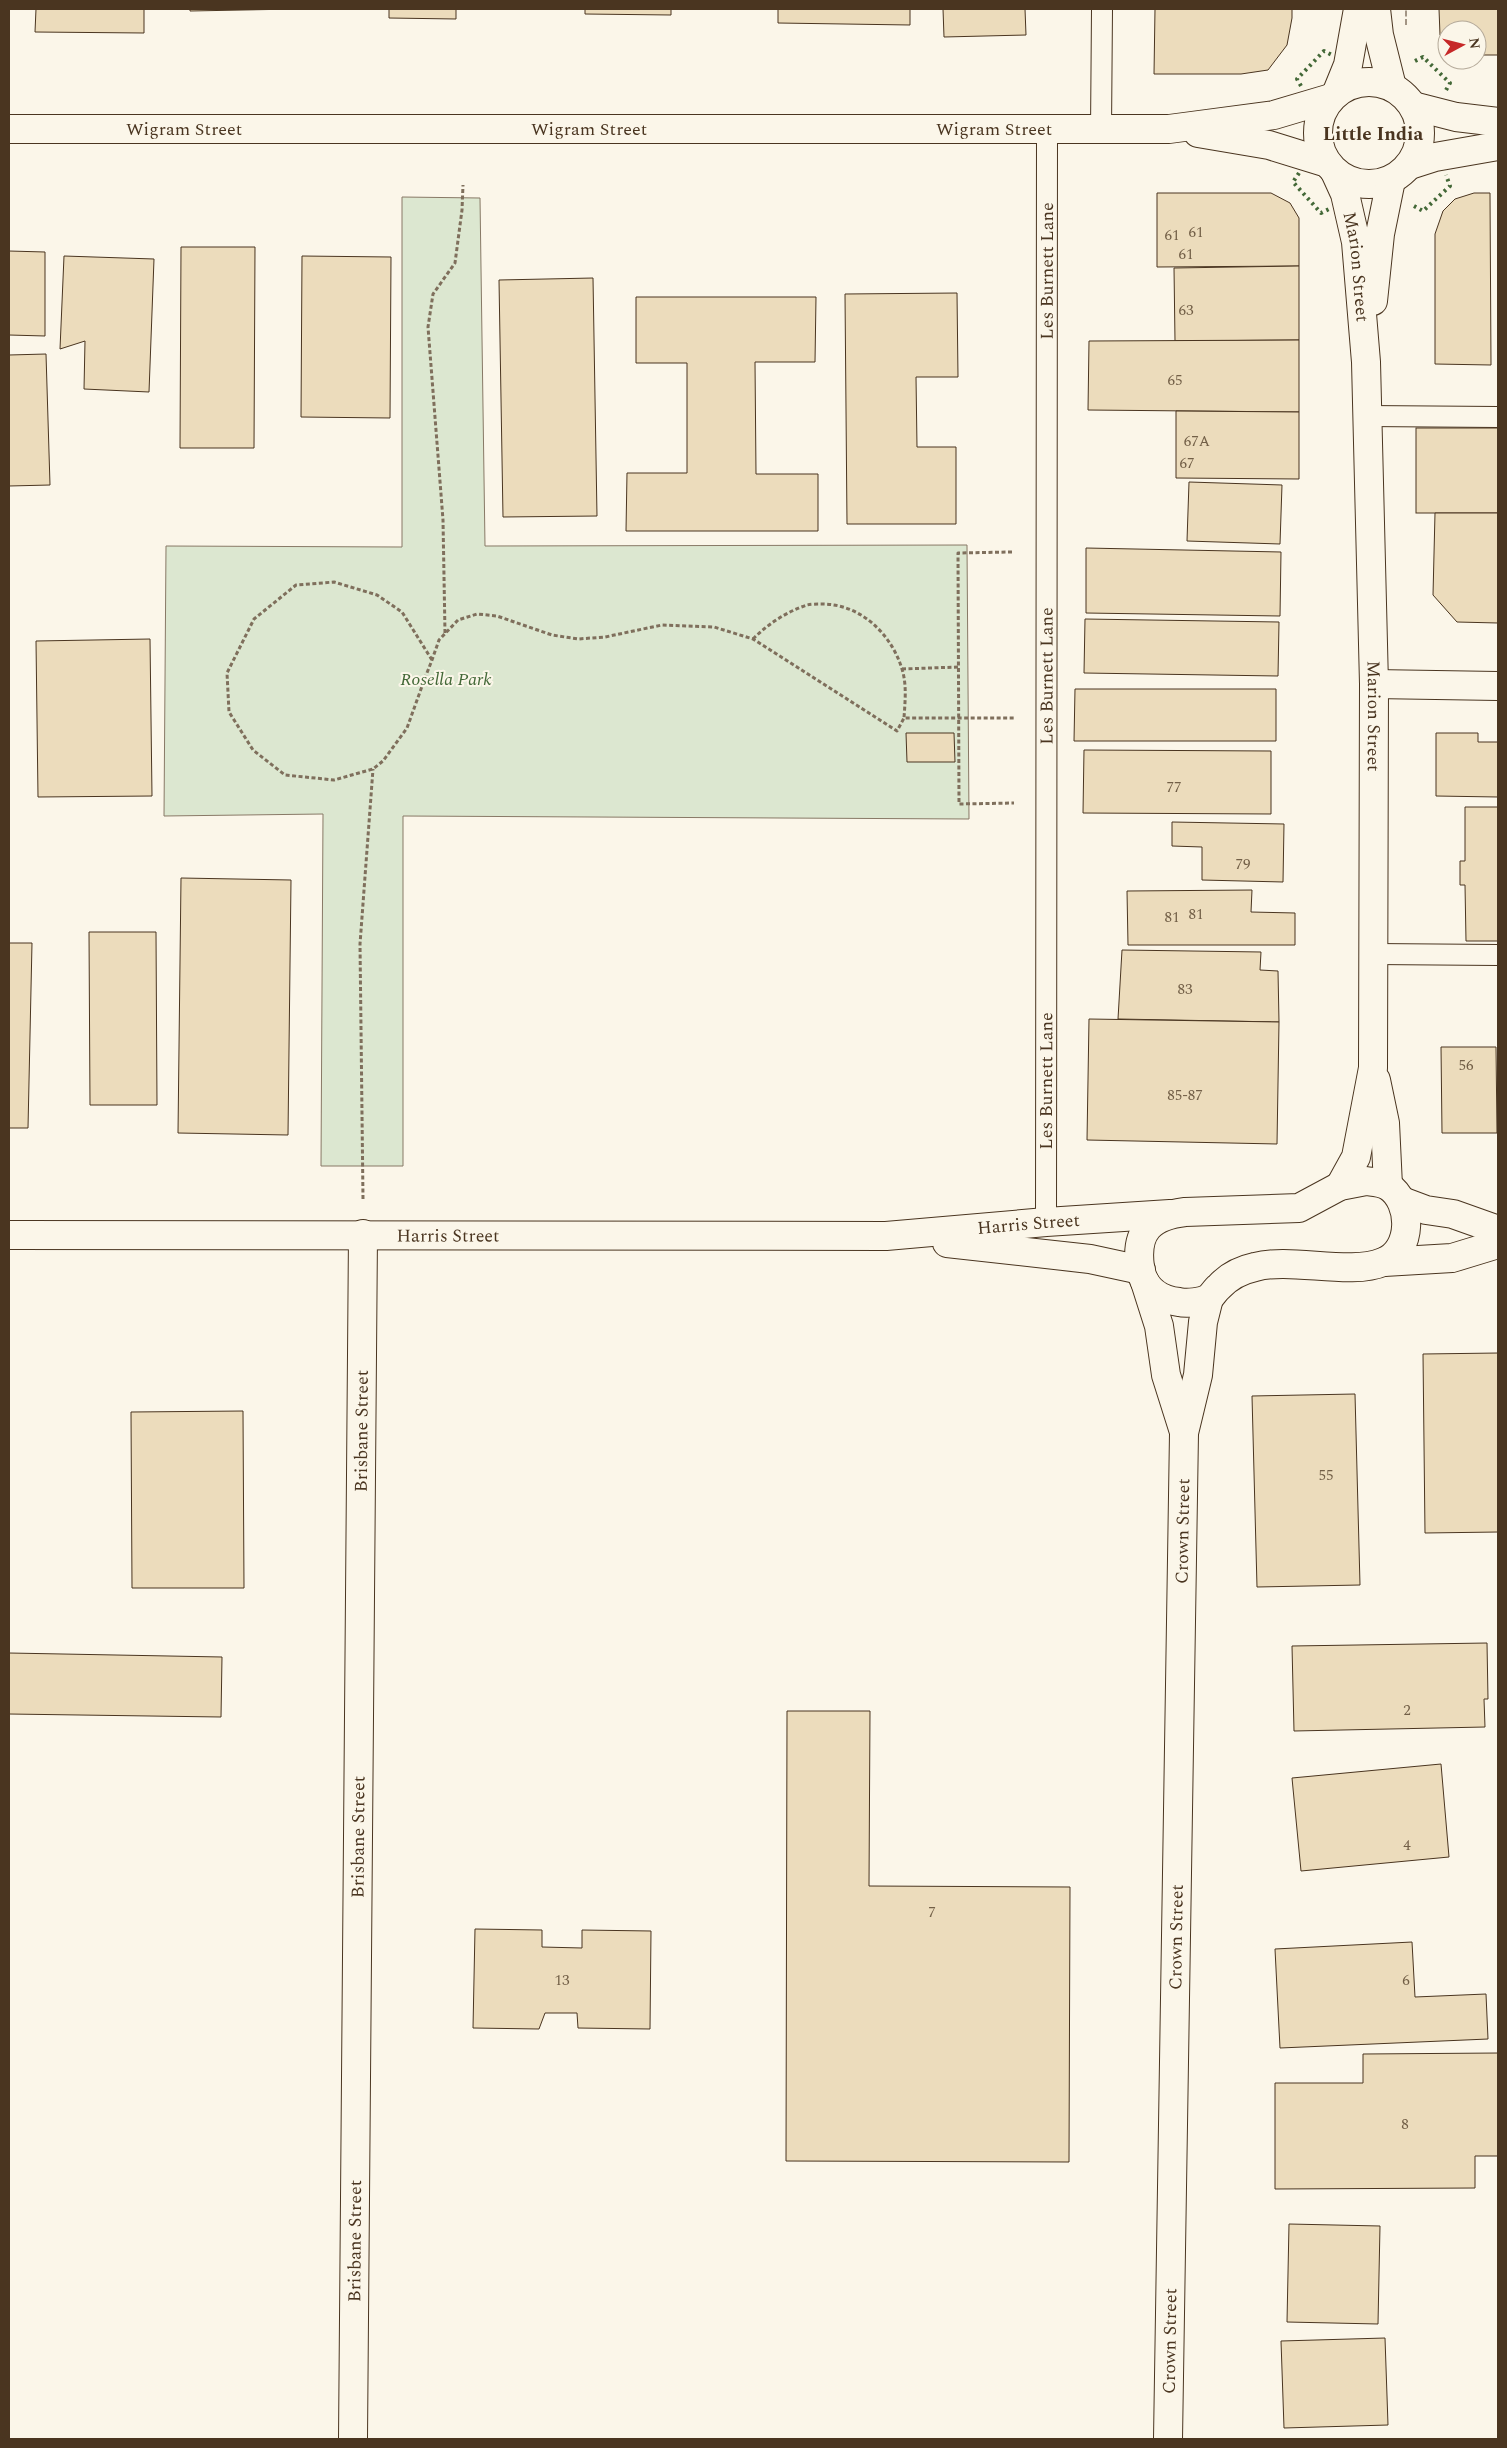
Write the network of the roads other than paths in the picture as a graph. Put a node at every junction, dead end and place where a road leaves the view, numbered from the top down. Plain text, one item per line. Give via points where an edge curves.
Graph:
1 (1102, 9) edge
2 (1358, 9) edge
3 (1376, 9) edge
4 (1392, 87) junction
5 (1334, 95) junction
6 (1413, 106) junction
7 (1498, 122) edge
8 (9, 129) edge
9 (1169, 129) junction
10 (1046, 130) junction
11 (1100, 130) junction
12 (1498, 146) edge
13 (1331, 168) junction
14 (1401, 172) junction
15 (1366, 362) junction
16 (1366, 416) junction
17 (1498, 416) edge
18 (1374, 684) junction
19 (1498, 686) edge
20 (1374, 954) junction
21 (1498, 956) edge
22 (1373, 1068) junction
23 (1340, 1186) junction
24 (1395, 1193) junction
25 (1170, 1214) junction
26 (1046, 1222) junction
27 (1498, 1230) edge
28 (363, 1234) junction
29 (9, 1235) edge
30 (886, 1236) junction
31 (1498, 1244) edge
32 (1384, 1262) junction
33 (1143, 1276) junction
34 (1209, 1298) junction
35 (1184, 1433) junction
36 (353, 2439) edge
37 (1168, 2439) edge

1 - 11 lane
2 - 5 street via 1348,65
3 - 4 street
4 - 5 street via 1379,82 1365,82 1350,85
4 - 6 street
5 - 9 street, Wigram Street via 1274,114
5 - 13 street via 1322,113 1318,130 1319,147
6 - 7 street via 1456,117
6 - 14 street via 1420,120 1421,136 1418,151
8 - 10 street, Wigram Street
9 - 11 street, Wigram Street
9 - 13 street, Wigram Street via 1269,145
10 - 11 street, Wigram Street
10 - 26 lane, Les Burnett Lane
12 - 14 street via 1435,157
13 - 14 street via 1348,180 1376,185
13 - 15 street, Marion Street via 1345,194 1356,242
14 - 15 street, Marion Street via 1380,234
15 - 16 street, Marion Street
16 - 17 lane
16 - 18 street, Marion Street
18 - 19 street
18 - 20 street, Marion Street
20 - 21 lane
20 - 22 street, Marion Street
22 - 23 street, Marion Street via 1356,1157
22 - 24 street, Marion Street
23 - 24 street, Harris Street via 1366,1181
23 - 25 street, Harris Street via 1299,1208
24 - 27 street via 1426,1210 1453,1214
24 - 32 street, Marion Street via 1406,1211 1407,1224 1400,1248
25 - 26 street, Harris Street
25 - 33 street, Crown Street via 1154,1221 1146,1229 1141,1241
26 - 30 street, Harris Street
28 - 29 street, Harris Street
28 - 30 street, Harris Street
28 - 36 street, Brisbane Street
30 - 33 street, Harris Street via 1090,1259
31 - 32 street via 1452,1258
32 - 34 street via 1362,1266 1256,1266 1227,1279
33 - 34 street via 1154,1294 1166,1300 1181,1303
33 - 35 street, Crown Street via 1159,1326 1166,1375
34 - 35 street, Crown Street via 1203,1322 1198,1375
35 - 37 street, Crown Street

